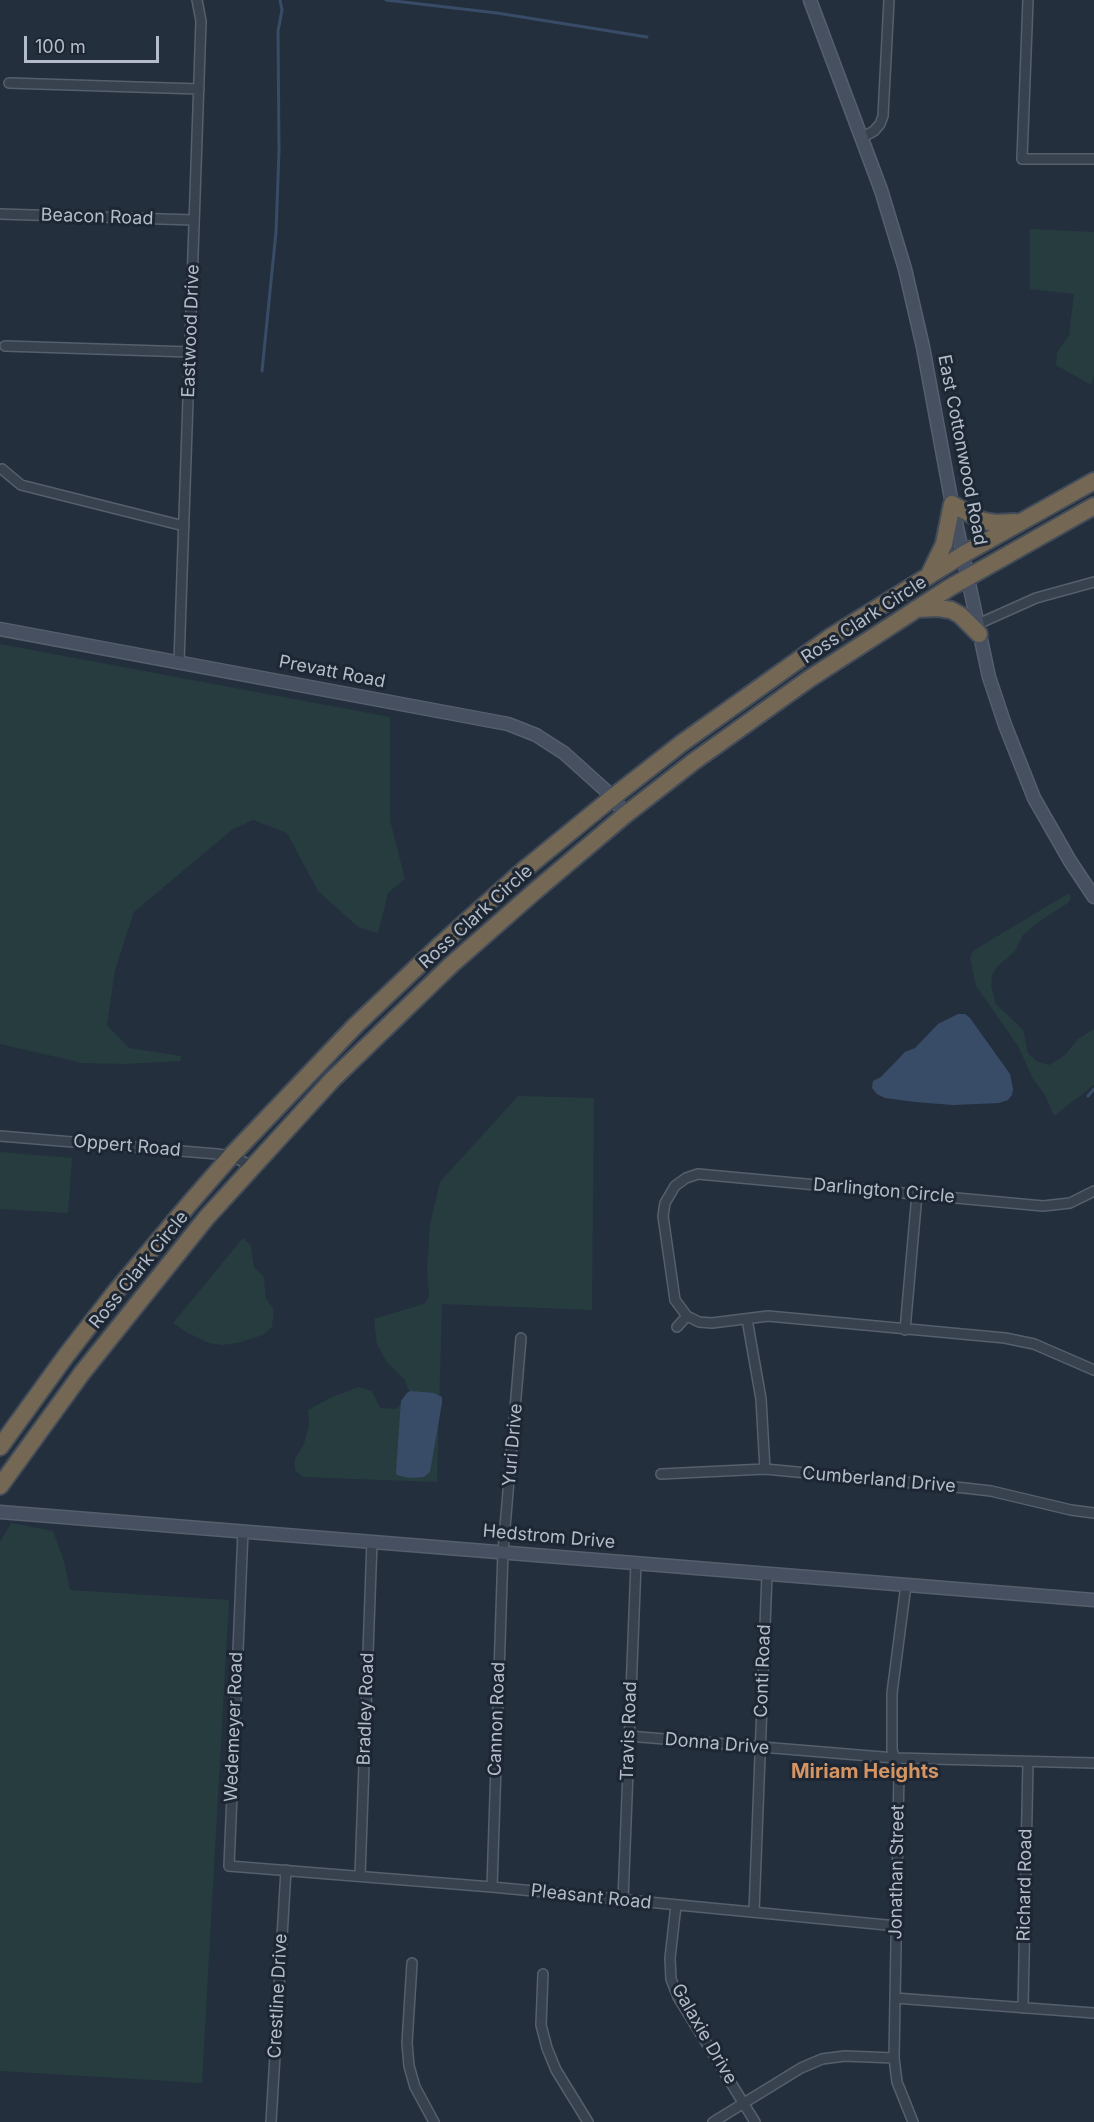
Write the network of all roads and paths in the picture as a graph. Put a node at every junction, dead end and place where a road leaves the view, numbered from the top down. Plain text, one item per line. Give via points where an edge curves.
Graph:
1 (197, 0) edge
2 (810, 0) edge
3 (889, 0) edge
4 (1028, 0) edge
5 (9, 83) dead end
6 (199, 89) junction
7 (863, 138) junction
8 (1094, 159) edge
9 (0, 214) edge
10 (194, 220) junction
11 (5, 346) dead end
12 (190, 352) junction
13 (2, 469) dead end
14 (1094, 481) edge
15 (952, 504) junction
16 (1094, 506) edge
17 (1019, 522) junction
18 (184, 526) junction
19 (964, 554) junction
20 (928, 576) junction
21 (969, 576) junction
22 (1094, 582) edge
23 (915, 609) junction
24 (0, 629) edge
25 (978, 629) junction
26 (179, 662) junction
27 (719, 716) junction
28 (721, 742) junction
29 (612, 796) junction
30 (625, 815) junction
31 (1094, 897) edge
32 (396, 986) junction
33 (413, 1000) junction
34 (0, 1136) edge
35 (231, 1156) junction
36 (252, 1166) junction
37 (1094, 1191) edge
38 (917, 1194) junction
39 (687, 1316) junction
40 (747, 1319) junction
41 (677, 1327) dead end
42 (904, 1330) junction
43 (521, 1338) dead end
44 (1094, 1370) edge
45 (0, 1447) edge
46 (765, 1469) junction
47 (661, 1474) dead end
48 (0, 1486) edge
49 (0, 1512) edge
50 (1094, 1513) edge
51 (243, 1531) junction
52 (372, 1541) junction
53 (503, 1551) junction
54 (636, 1563) junction
55 (767, 1574) junction
56 (906, 1585) junction
57 (1094, 1600) edge
58 (628, 1736) junction
59 (760, 1747) junction
60 (895, 1758) junction
61 (1028, 1762) junction
62 (1094, 1763) edge
63 (286, 1870) junction
64 (360, 1876) junction
65 (492, 1887) junction
66 (623, 1900) junction
67 (676, 1905) junction
68 (754, 1912) junction
69 (897, 1926) junction
70 (411, 1963) dead end
71 (543, 1974) dead end
72 (895, 1998) junction
73 (1023, 2008) junction
74 (1094, 2013) edge
75 (894, 2058) junction
76 (744, 2103) junction
77 (271, 2122) edge
78 (434, 2122) edge
79 (588, 2122) edge
80 (713, 2122) edge
81 (755, 2122) edge
82 (913, 2122) edge

1 - 6 street, Eastwood Drive via 201,21
2 - 7 street, East Cottonwood Road
3 - 7 street via 882,116 880,124
4 - 8 street via 1022,159
5 - 6 street
6 - 10 street, Eastwood Drive
7 - 15 street, East Cottonwood Road via 892,222 911,294
9 - 10 street, Beacon Road
10 - 12 street, Eastwood Drive
11 - 12 street
12 - 18 street, Eastwood Drive
13 - 18 street via 21,485
14 - 17 highway, Ross Clark Circle
15 - 17 highway via 983,521
15 - 19 street, East Cottonwood Road
15 - 20 highway via 944,544
16 - 21 highway, Ross Clark Circle
17 - 19 highway, Ross Clark Circle
18 - 26 street, Eastwood Drive
19 - 20 highway, Ross Clark Circle
19 - 21 street, East Cottonwood Road
20 - 27 highway, Ross Clark Circle via 832,636
21 - 23 highway, Ross Clark Circle
21 - 25 street, East Cottonwood Road
22 - 25 street via 1036,598
23 - 25 highway via 951,610
23 - 28 highway, Ross Clark Circle
24 - 26 street, Prevatt Road
25 - 31 street, East Cottonwood Road via 989,677 1034,798
26 - 29 street, Prevatt Road via 508,724 536,735 564,753
27 - 28 highway via 726,728
27 - 29 highway, Ross Clark Circle
28 - 30 highway, Ross Clark Circle
29 - 30 street, Prevatt Road
29 - 32 highway, Ross Clark Circle
30 - 33 highway, Ross Clark Circle
32 - 33 highway
32 - 35 highway, Ross Clark Circle
33 - 36 highway, Ross Clark Circle
34 - 35 street, Oppert Road
35 - 36 street, Oppert Road
35 - 45 highway, Ross Clark Circle via 114,1295
36 - 48 highway, Ross Clark Circle via 130,1310
37 - 38 street, Darlington Circle via 1078,1200 1052,1206
38 - 39 street, Darlington Circle via 705,1174 671,1183 663,1216 673,1294
38 - 42 street
39 - 40 street via 705,1323
39 - 41 street
40 - 42 street via 768,1316
40 - 46 street via 761,1399
42 - 44 street via 1020,1340
43 - 53 street, Yuri Drive
46 - 47 street, Cumberland Drive
46 - 50 street, Cumberland Drive via 991,1491
49 - 51 street, Hedstrom Drive
51 - 52 street, Hedstrom Drive
51 - 63 street, Wedemeyer Road via 229,1866
52 - 53 street, Hedstrom Drive
52 - 64 street, Bradley Road
53 - 54 street, Hedstrom Drive
53 - 65 street, Cannon Road
54 - 55 street, Hedstrom Drive
54 - 58 street, Travis Road
55 - 56 street, Hedstrom Drive
55 - 59 street, Conti Road
56 - 57 street, Hedstrom Drive
56 - 60 street, Jonathan Street via 892,1693
58 - 59 street, Donna Drive
58 - 66 street, Travis Road
59 - 60 street, Donna Drive
59 - 68 street, Conti Road
60 - 61 street, Donna Drive
60 - 69 street, Jonathan Street via 899,1771
61 - 62 street, Donna Drive
61 - 73 street, Richard Road
63 - 64 street, Pleasant Road
63 - 77 street, Crestline Drive
64 - 65 street, Pleasant Road
65 - 66 street, Pleasant Road
66 - 67 street, Pleasant Road
67 - 68 street, Pleasant Road
67 - 76 street, Galaxie Drive via 671,1979 678,1997
68 - 69 street, Pleasant Road
69 - 72 street, Jonathan Street
70 - 78 street via 409,2066 415,2087
71 - 79 street via 541,2025 547,2048
72 - 73 street
72 - 75 street, Jonathan Street
73 - 74 street
75 - 76 street via 822,2059
75 - 82 street, Jonathan Street via 897,2082
76 - 80 street
76 - 81 street, Galaxie Drive

